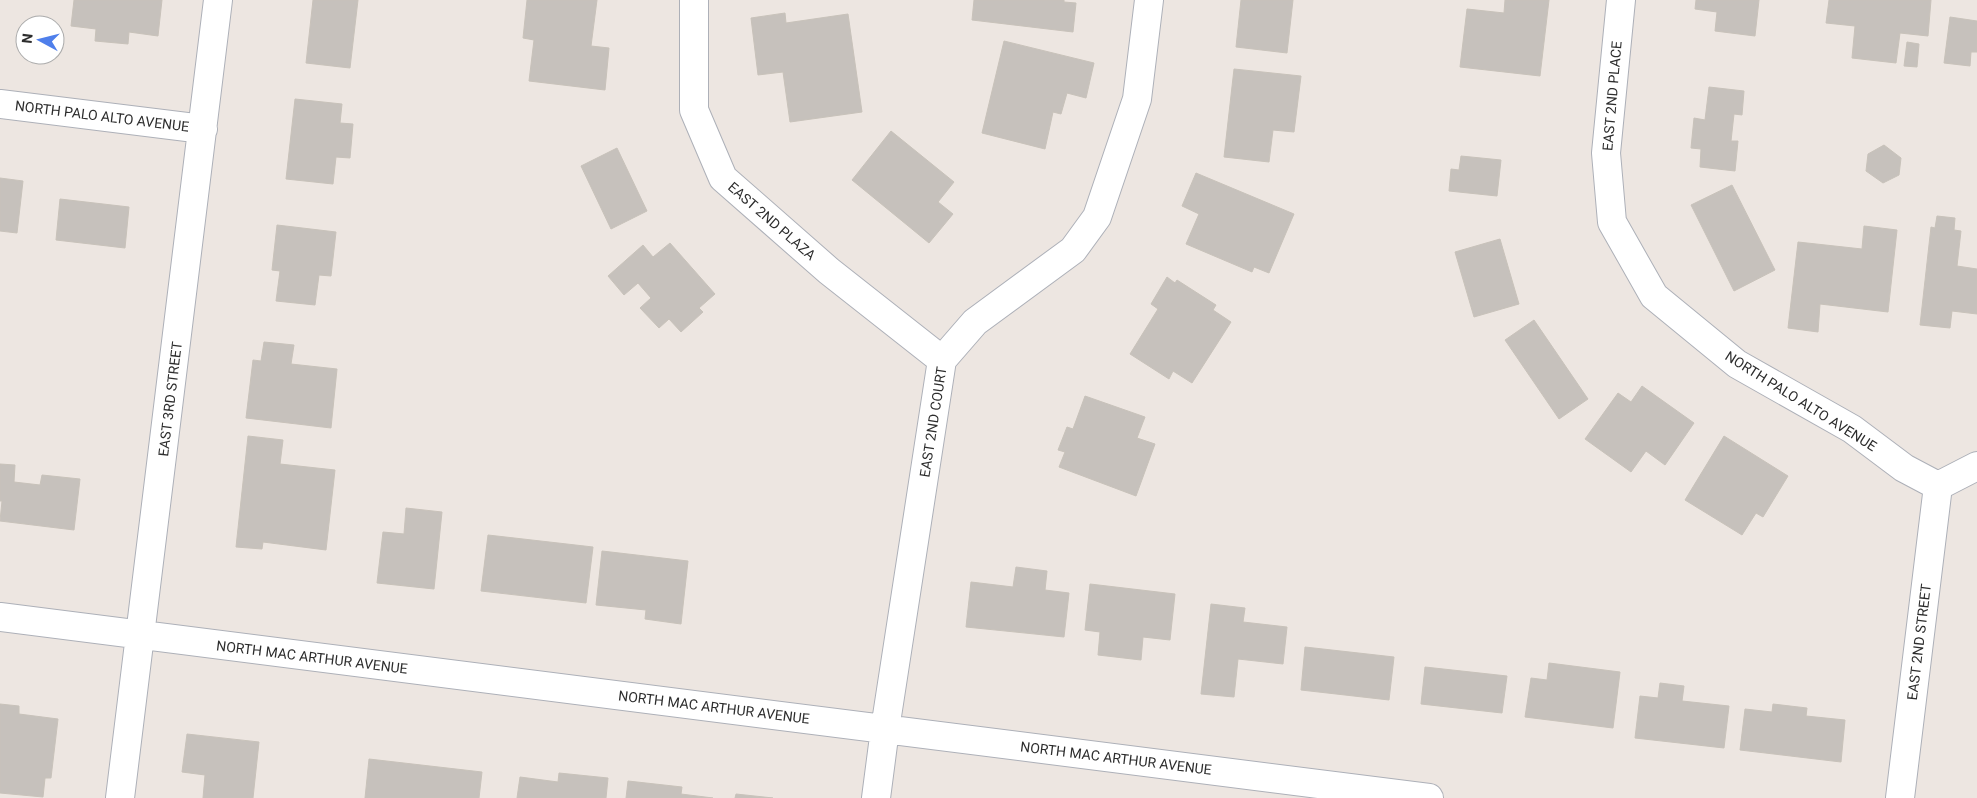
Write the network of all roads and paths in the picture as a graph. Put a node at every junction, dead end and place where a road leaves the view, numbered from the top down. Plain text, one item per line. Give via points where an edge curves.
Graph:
1 (218, 0) edge
2 (694, 0) edge
3 (1149, 0) edge
4 (1622, 0) edge
5 (0, 104) edge
6 (203, 129) junction
7 (1612, 222) joint
8 (942, 360) junction
9 (1977, 466) edge
10 (1938, 486) junction
11 (0, 617) edge
12 (141, 635) junction
13 (884, 729) junction
14 (120, 798) edge
15 (876, 798) edge
16 (1428, 798) edge
17 (1900, 798) edge

1 - 6 street, EAST 3RD STREET
2 - 8 street, EAST 2ND PLAZA via 694,110 724,178 829,271
3 - 8 street, EAST 2ND COURT via 1137,99 1097,217 1072,250 975,322
4 - 7 street, EAST 2ND PLACE via 1606,153
5 - 6 street, NORTH PALO ALTO AVENUE
6 - 12 street, EAST 3RD STREET
7 - 10 street, NORTH PALO ALTO AVENUE via 1654,296 1737,364 1852,429 1904,468
8 - 13 street, EAST 2ND COURT
9 - 10 street
10 - 17 street, EAST 2ND STREET
11 - 12 street, NORTH MAC ARTHUR AVENUE
12 - 13 street, NORTH MAC ARTHUR AVENUE
12 - 14 street, EAST 3RD STREET
13 - 15 street, EAST 2ND COURT
13 - 16 street, NORTH MAC ARTHUR AVENUE

